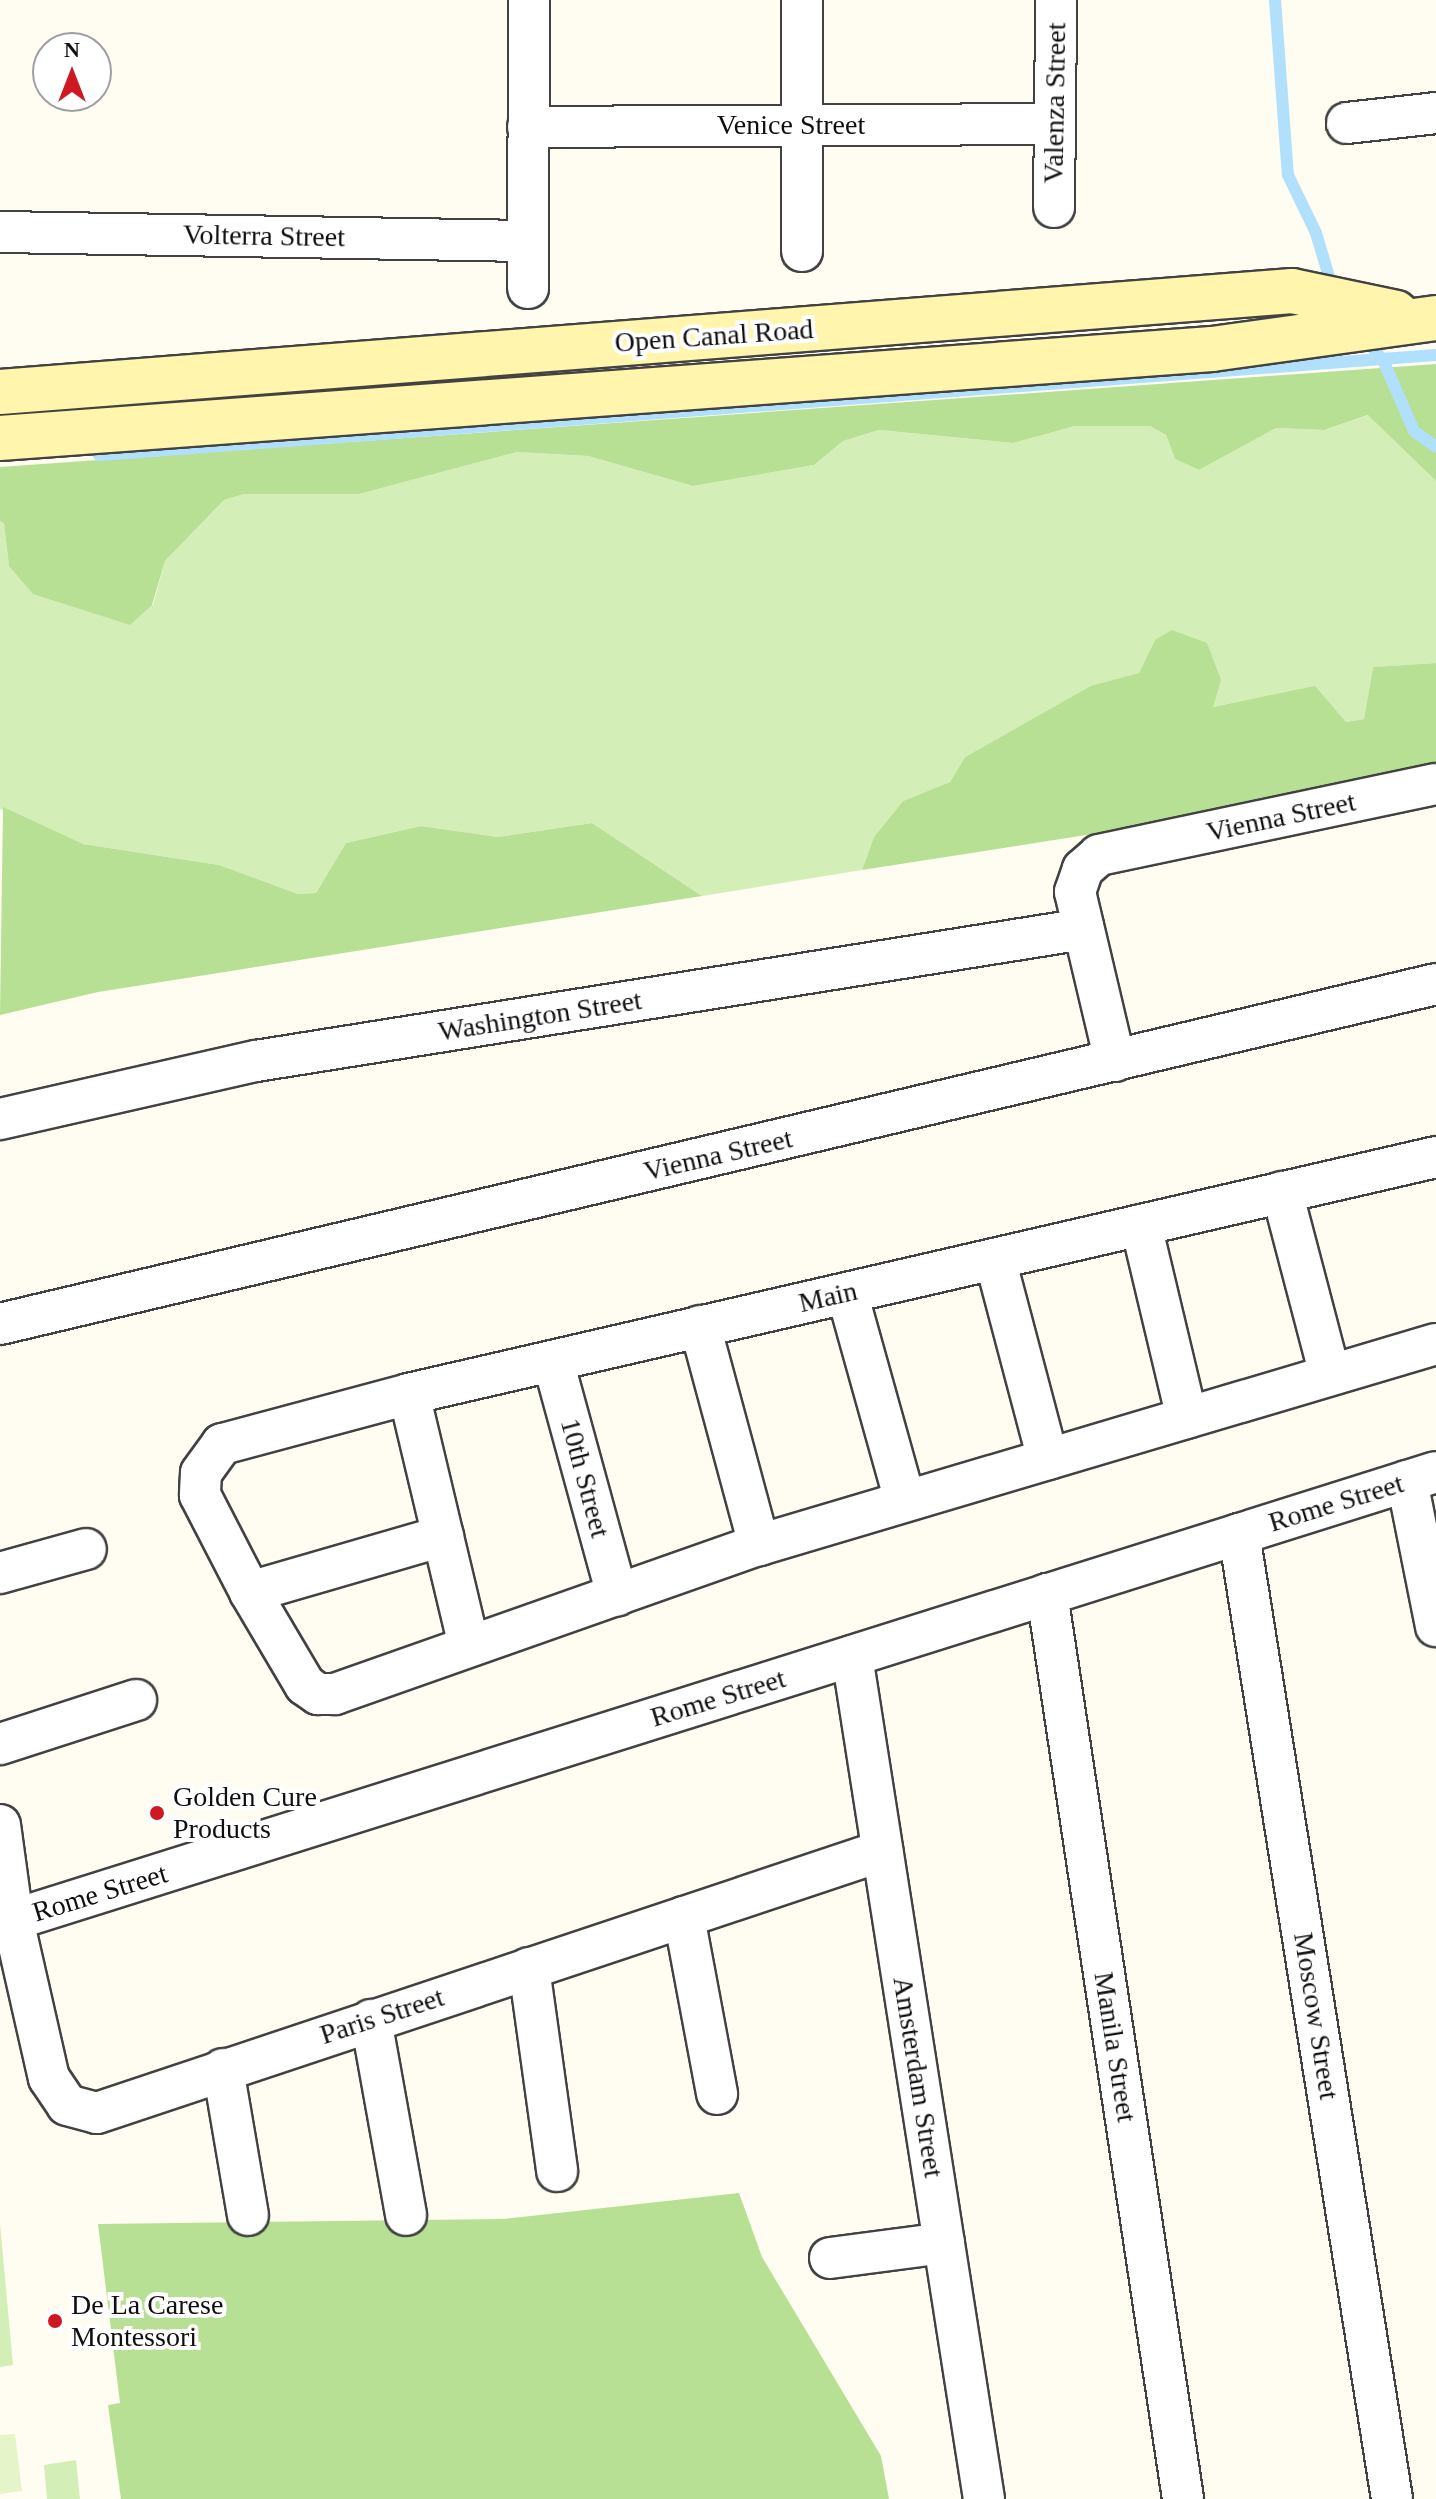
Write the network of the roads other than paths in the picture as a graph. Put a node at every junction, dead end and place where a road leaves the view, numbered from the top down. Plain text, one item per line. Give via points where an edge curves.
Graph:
1 (529, 0) edge
2 (802, 0) edge
3 (1056, 0) edge
4 (1436, 113) edge
5 (1347, 123) dead end
6 (1053, 124) junction
7 (803, 125) junction
8 (528, 127) junction
9 (1054, 207) dead end
10 (0, 232) edge
11 (528, 241) junction
12 (802, 251) dead end
13 (528, 288) dead end
14 (1431, 319) edge
15 (0, 392) edge
16 (0, 438) edge
17 (1436, 784) edge
18 (1084, 929) junction
19 (1436, 984) edge
20 (1115, 1061) junction
21 (0, 1119) edge
22 (1433, 1168) edge
23 (1282, 1192) junction
24 (1141, 1225) junction
25 (995, 1259) junction
26 (847, 1293) junction
27 (0, 1324) edge
28 (700, 1326) junction
29 (1436, 1344) edge
30 (553, 1361) junction
31 (1330, 1375) junction
32 (409, 1394) junction
33 (1187, 1418) junction
34 (1048, 1459) junction
35 (1422, 1476) edge
36 (905, 1501) junction
37 (1239, 1534) junction
38 (443, 1536) junction
39 (759, 1545) junction
40 (86, 1549) dead end
41 (0, 1573) edge
42 (250, 1592) junction
43 (1047, 1594) junction
44 (617, 1595) junction
45 (1436, 1624) edge
46 (469, 1646) junction
47 (852, 1656) junction
48 (136, 1700) dead end
49 (0, 1744) edge
50 (0, 1825) edge
51 (882, 1851) junction
52 (684, 1917) junction
53 (7, 1922) edge
54 (529, 1968) junction
55 (371, 2020) junction
56 (223, 2069) junction
57 (717, 2094) dead end
58 (557, 2171) dead end
59 (248, 2215) dead end
60 (406, 2215) dead end
61 (944, 2243) junction
62 (830, 2258) dead end
63 (984, 2499) edge
64 (1183, 2499) edge
65 (1392, 2499) edge

1 - 8 street
2 - 7 street
3 - 6 street, Valenza Street
4 - 5 street
6 - 7 street, Venice Street
6 - 9 street, Valenza Street
7 - 8 street, Venice Street
7 - 12 street
8 - 11 street
10 - 11 street, Volterra Street
11 - 13 street
14 - 15 main road, Open Canal Road via 1292,291
14 - 16 main road, Open Canal Road via 1212,349
17 - 18 street, Vienna Street via 1099,855 1083,869 1075,892
18 - 20 street
18 - 21 street, Washington Street via 256,1061
19 - 20 street, Vienna Street
20 - 27 street, Vienna Street
22 - 23 street, Main
23 - 24 street, Main
23 - 31 street
24 - 25 street, Main
24 - 33 street
25 - 26 street, Main
25 - 34 street
26 - 28 street, Main
26 - 36 street
28 - 30 street, Main
28 - 39 street
29 - 31 street
30 - 32 street, Main
30 - 44 street, 10th Street
31 - 33 street
32 - 38 street
32 - 42 street, Main via 222,1444 201,1473 200,1495
33 - 34 street
34 - 36 street
35 - 37 street, Rome Street
35 - 45 street
36 - 39 street
37 - 43 street, Rome Street
37 - 65 street, Moscow Street
38 - 42 street
38 - 46 street
39 - 44 street
40 - 41 street
42 - 46 street via 305,1685 318,1694 335,1694
43 - 47 street, Rome Street
43 - 64 street, Manila Street
44 - 46 street
47 - 51 street, Amsterdam Street
47 - 53 street, Rome Street
48 - 49 street
50 - 53 street, Paris Street
51 - 52 street, Paris Street
51 - 61 street, Amsterdam Street
52 - 54 street, Paris Street
52 - 57 street
53 - 56 street, Paris Street via 49,2078 67,2105 97,2113
54 - 55 street, Paris Street
54 - 58 street
55 - 56 street, Paris Street
55 - 60 street
56 - 59 street
61 - 62 street
61 - 63 street, Amsterdam Street

